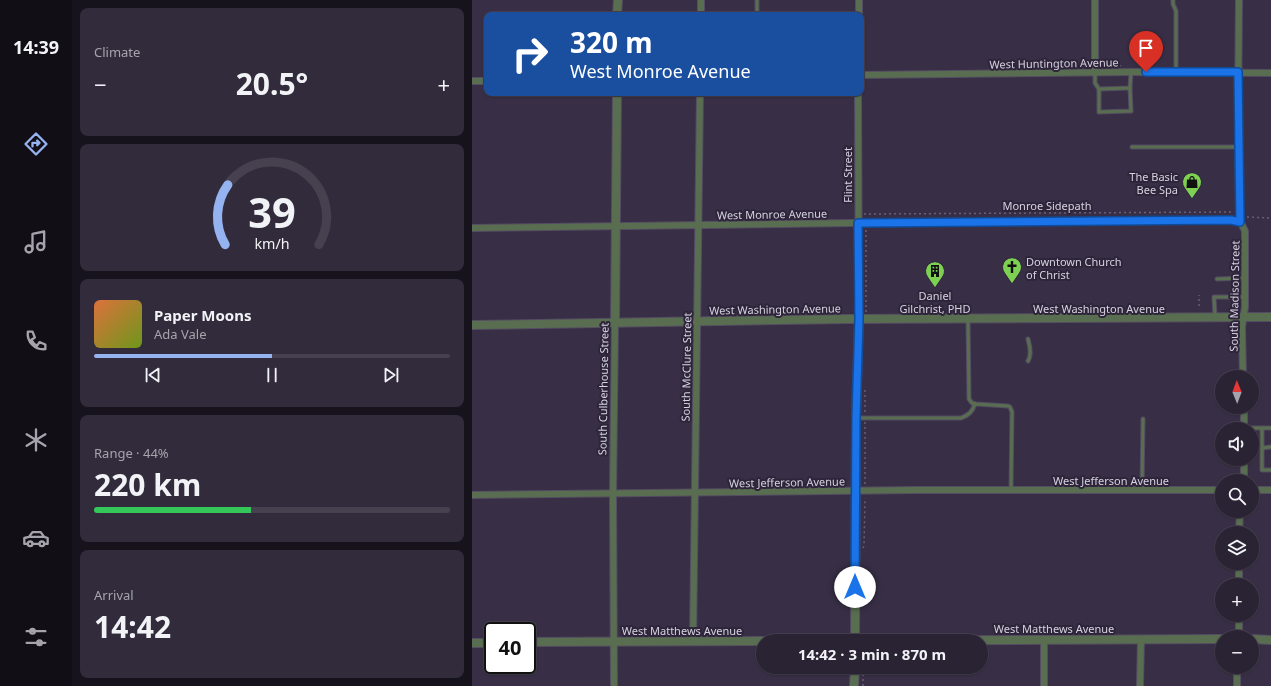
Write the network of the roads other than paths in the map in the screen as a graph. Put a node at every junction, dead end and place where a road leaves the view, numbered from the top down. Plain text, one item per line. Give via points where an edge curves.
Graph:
1 (618, 0) edge
2 (701, 0) edge
3 (757, 0) edge
4 (859, 0) edge
5 (1096, 0) edge
6 (1173, 0) edge
7 (1239, 0) edge
8 (757, 10) dead end
9 (617, 12) edge
10 (701, 12) edge
11 (859, 12) edge
12 (1176, 67) dead end
13 (1095, 72) junction
14 (1130, 72) junction
15 (1238, 72) junction
16 (1271, 72) edge
17 (864, 75) edge
18 (472, 81) edge
19 (484, 81) edge
20 (1130, 88) junction
21 (1099, 89) junction
22 (617, 96) edge
23 (700, 96) edge
24 (858, 96) edge
25 (1132, 147) dead end
26 (1238, 147) junction
27 (1242, 219) junction
28 (858, 223) junction
29 (698, 225) junction
30 (616, 226) junction
31 (472, 228) edge
32 (1244, 278) junction
33 (1217, 279) dead end
34 (1245, 297) junction
35 (1243, 317) junction
36 (1271, 317) edge
37 (1215, 318) junction
38 (859, 319) junction
39 (968, 319) junction
40 (696, 322) junction
41 (615, 323) junction
42 (472, 325) edge
43 (1028, 339) dead end
44 (1028, 361) dead end
45 (1243, 370) edge
46 (974, 404) junction
47 (856, 418) junction
48 (1143, 418) dead end
49 (1271, 428) edge
50 (1262, 429) joint
51 (1262, 448) junction
52 (1271, 448) edge
53 (1271, 470) edge
54 (1011, 490) junction
55 (1142, 490) junction
56 (1215, 490) edge
57 (1259, 490) edge
58 (1271, 490) edge
59 (856, 491) junction
60 (694, 492) junction
61 (613, 494) junction
62 (472, 495) edge
63 (855, 634) edge
64 (1141, 639) junction
65 (1215, 639) edge
66 (1259, 639) edge
67 (988, 640) edge
68 (1044, 640) junction
69 (1271, 640) edge
70 (756, 641) edge
71 (536, 642) edge
72 (614, 642) junction
73 (692, 642) junction
74 (472, 643) edge
75 (484, 643) edge
76 (855, 674) edge
77 (1237, 674) edge
78 (614, 686) edge
79 (854, 686) edge
80 (1044, 686) edge
81 (1140, 686) edge
82 (1237, 686) edge

1 - 9 street
2 - 10 street
3 - 8 lane
4 - 11 street
5 - 13 street
6 - 12 lane via 1176,11
7 - 15 street, South Madison Street
13 - 14 street, West Huntington Avenue
13 - 17 street, West Huntington Avenue
13 - 21 lane
14 - 15 street, West Huntington Avenue
14 - 20 lane
15 - 16 street, West Huntington Avenue
15 - 26 street, South Madison Street
18 - 19 street
20 - 21 lane
20 - 21 lane via 1131,111 1099,112
22 - 30 street, South Culberhouse Street
23 - 29 street, South McClure Street
24 - 28 street, Flint Street
25 - 26 lane
26 - 27 street, South Madison Street
27 - 28 street, West Monroe Avenue
27 - 32 street, South Madison Street via 1245,231
28 - 29 street, West Monroe Avenue
28 - 38 street, Flint Street
29 - 30 street, West Monroe Avenue
29 - 40 street, South McClure Street
30 - 31 street, West Monroe Avenue
30 - 41 street, South Culberhouse Street
32 - 33 lane
32 - 34 street, South Madison Street
34 - 35 street, South Madison Street
34 - 37 lane via 1214,296
35 - 36 street, West Washington Avenue
35 - 37 street, West Washington Avenue
35 - 45 street, South Madison Street
37 - 39 street, West Washington Avenue
38 - 39 street, West Washington Avenue
38 - 40 street, West Washington Avenue
38 - 47 street, Flint Street
39 - 46 lane via 969,399
40 - 41 street, West Washington Avenue
40 - 60 street, South McClure Street
41 - 42 street, West Washington Avenue
41 - 61 street, South Culberhouse Street
43 - 44 lane
46 - 47 lane via 972,411 961,418
46 - 54 lane via 1010,407
47 - 59 street, Flint Street
48 - 55 lane
49 - 50 lane
50 - 51 lane
51 - 52 lane
51 - 53 lane via 1262,470
54 - 55 street, West Jefferson Avenue
54 - 59 street, West Jefferson Avenue
55 - 56 street, West Jefferson Avenue
57 - 58 street
59 - 60 street, West Jefferson Avenue
59 - 63 street, Flint Street
60 - 61 street, West Jefferson Avenue
60 - 73 street, South McClure Street
61 - 62 street, West Jefferson Avenue
61 - 72 street, South Culberhouse Street
64 - 65 street, West Matthews Avenue
64 - 68 street, West Matthews Avenue
64 - 81 street
66 - 69 street
67 - 68 street, West Matthews Avenue
68 - 80 street
70 - 73 street, West Matthews Avenue
71 - 72 street, West Matthews Avenue
72 - 73 street, West Matthews Avenue
72 - 78 street, South Culberhouse Street
74 - 75 street
76 - 79 street
77 - 82 street

